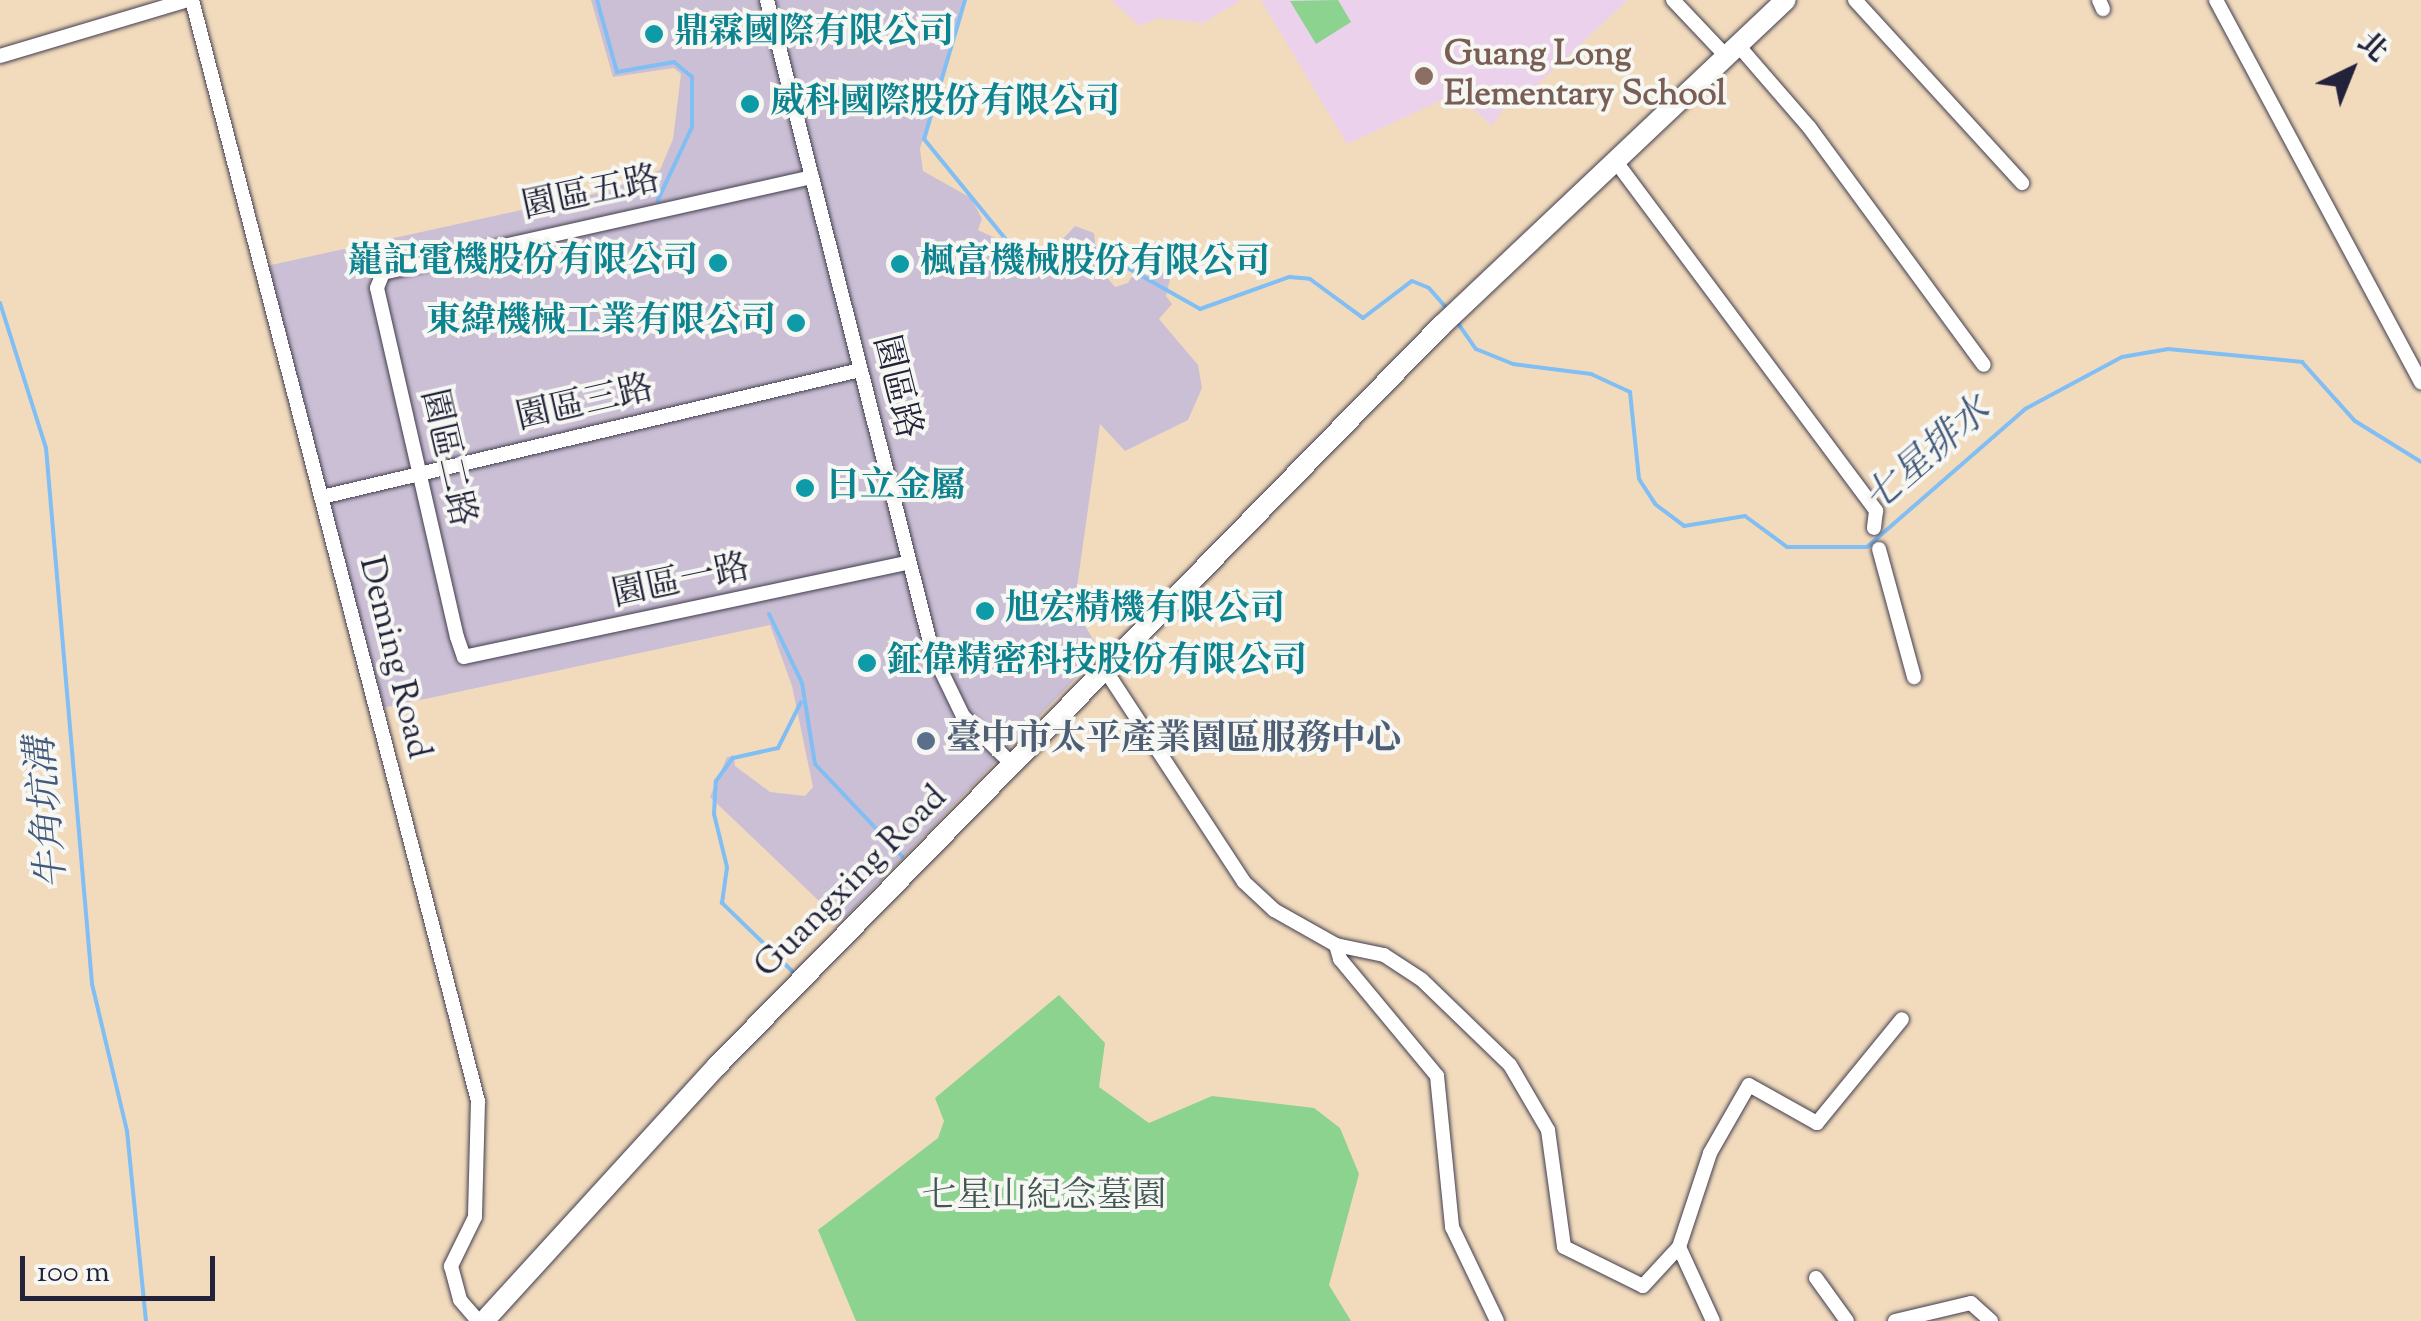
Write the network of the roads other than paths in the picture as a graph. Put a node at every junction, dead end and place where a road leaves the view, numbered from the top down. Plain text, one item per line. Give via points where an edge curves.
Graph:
1 (190, 0) edge
2 (767, 0) edge
3 (1673, 0) edge
4 (1786, 0) edge
5 (1855, 0) edge
6 (2216, 0) edge
7 (1730, 49) junction
8 (0, 56) edge
9 (1614, 160) junction
10 (812, 178) junction
11 (2022, 183) dead end
12 (383, 273) joint
13 (1984, 364) dead end
14 (860, 370) junction
15 (2421, 383) edge
16 (419, 475) junction
17 (322, 498) junction
18 (1874, 528) dead end
19 (1878, 549) dead end
20 (908, 563) junction
21 (464, 656) joint
22 (1106, 671) junction
23 (1914, 677) dead end
24 (1013, 765) junction
25 (1336, 946) junction
26 (1902, 1019) dead end
27 (1679, 1248) junction
28 (1816, 1278) dead end
29 (481, 1321) edge
30 (1497, 1321) edge
31 (1712, 1321) edge
32 (1847, 1321) edge
33 (1895, 1321) edge
34 (1991, 1321) edge

1 - 8 street
1 - 17 street, Deming Road
2 - 10 street, 園區路
3 - 7 street
4 - 7 main road
5 - 11 street
6 - 15 street
7 - 9 main road
7 - 13 street via 1808,127
9 - 18 street via 1876,511
9 - 22 main road, Guangxing Road via 1458,308
10 - 12 street, 園區五路
10 - 14 street, 園區路
12 - 16 street, 園區二路 via 377,288
14 - 16 street, 園區三路
14 - 20 street, 園區路
16 - 17 street, 園區三路
16 - 21 street, 園區二路
17 - 29 street, Deming Road via 377,732 419,862 478,1101 475,1217 450,1266 460,1300
19 - 23 street
20 - 21 street, 園區一路
20 - 24 street, 園區路 via 953,701
22 - 24 main road, Guangxing Road
22 - 25 street via 1244,882 1274,910
24 - 29 main road, Guangxing Road via 717,1066
25 - 27 street via 1384,955 1422,980 1530,1091 1548,1130 1564,1247 1642,1286
25 - 30 street via 1437,1076 1452,1227
26 - 27 street via 1817,1123 1749,1084 1710,1153
27 - 31 street
28 - 32 street
33 - 34 street via 1971,1303

